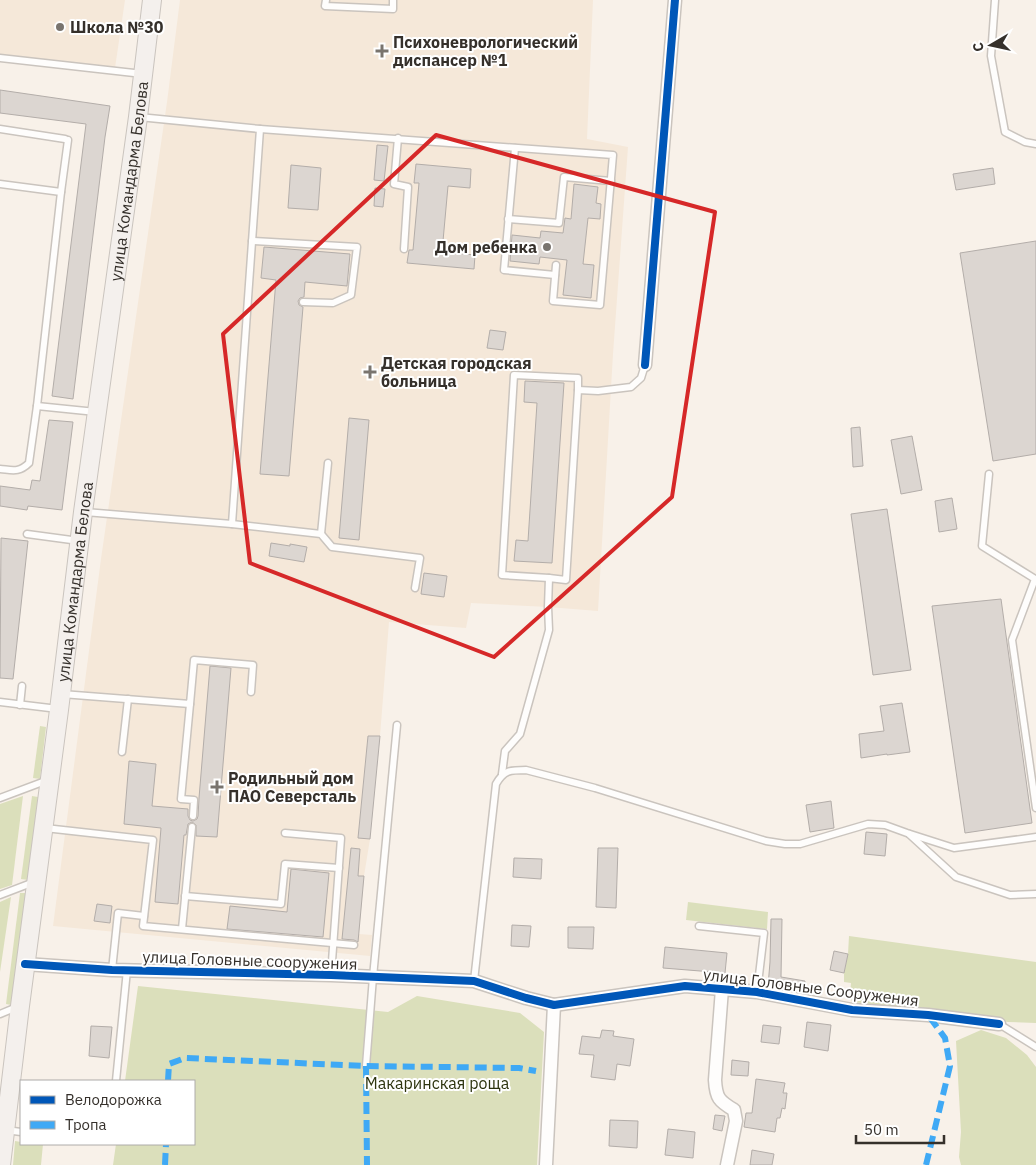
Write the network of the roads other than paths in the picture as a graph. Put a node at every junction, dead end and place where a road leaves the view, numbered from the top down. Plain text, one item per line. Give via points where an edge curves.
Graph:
1 (152, 0) edge
2 (326, 0) edge
3 (394, 0) edge
4 (675, 0) edge
5 (995, 0) edge
6 (0, 58) edge
7 (143, 74) junction
8 (138, 117) junction
9 (0, 129) edge
10 (260, 129) junction
11 (398, 138) junction
12 (1036, 144) edge
13 (515, 148) junction
14 (611, 181) junction
15 (0, 184) edge
16 (61, 192) junction
17 (508, 219) junction
18 (252, 241) junction
19 (404, 249) dead end
20 (556, 265) dead end
21 (555, 275) junction
22 (303, 302) dead end
23 (645, 365) joint
24 (578, 390) junction
25 (37, 406) junction
26 (97, 412) junction
27 (328, 463) dead end
28 (0, 469) edge
29 (989, 474) dead end
30 (83, 512) junction
31 (232, 524) junction
32 (26, 534) dead end
33 (322, 534) junction
34 (80, 541) junction
35 (549, 578) junction
36 (415, 588) dead end
37 (22, 686) dead end
38 (251, 692) dead end
39 (128, 699) junction
40 (0, 702) edge
41 (60, 702) junction
42 (190, 704) junction
43 (20, 705) junction
44 (397, 725) dead end
45 (122, 752) dead end
46 (502, 774) junction
47 (50, 780) junction
48 (0, 798) edge
49 (1036, 808) edge
50 (192, 816) dead end
51 (192, 827) dead end
52 (44, 828) junction
53 (285, 833) dead end
54 (907, 833) junction
55 (1036, 837) edge
56 (339, 868) junction
57 (37, 880) junction
58 (1036, 894) edge
59 (0, 895) edge
60 (185, 896) junction
61 (144, 916) junction
62 (699, 926) dead end
63 (182, 929) junction
64 (333, 943) junction
65 (354, 945) dead end
66 (26, 964) junction
67 (112, 970) junction
68 (127, 970) junction
69 (331, 975) junction
70 (373, 977) junction
71 (474, 981) junction
72 (722, 989) junction
73 (757, 992) junction
74 (554, 1005) junction
75 (20, 1006) junction
76 (0, 1014) edge
77 (998, 1024) joint
78 (1036, 1047) edge
79 (366, 1066) dead end
80 (116, 1080) edge
81 (13, 1130) edge
82 (1, 1165) edge
83 (546, 1165) edge
84 (726, 1165) edge

1 - 7 main road, улица Командарма Белова
2 - 3 lane via 326,6 393,9
4 - 23 street
5 - 12 lane via 991,56 1005,132
6 - 7 lane
7 - 8 main road, улица Командарма Белова
8 - 10 lane
8 - 26 main road, улица Командарма Белова
9 - 16 lane via 66,140
10 - 11 lane
10 - 18 lane
11 - 13 lane
11 - 19 lane via 394,184 408,188
13 - 14 lane via 613,155
13 - 17 lane
14 - 17 lane via 564,177 559,223
14 - 21 lane via 600,305 553,301
15 - 16 lane
16 - 25 lane
17 - 21 lane via 504,270
18 - 22 lane via 357,247 352,295 333,303
18 - 31 lane
20 - 21 lane
23 - 24 lane via 641,378 631,387
24 - 35 lane via 566,580
24 - 35 lane via 578,378 514,375 502,575
25 - 26 lane
25 - 28 lane via 28,463 14,471
26 - 30 main road, улица Командарма Белова
27 - 33 lane
29 - 49 lane via 982,546 1035,579 1012,640
30 - 31 lane
30 - 34 main road, улица Командарма Белова
31 - 33 lane
32 - 34 lane
33 - 36 lane via 332,547 420,558
34 - 41 main road, улица Командарма Белова
35 - 46 lane via 550,630 520,734 505,751
37 - 43 lane
38 - 42 lane via 253,665 194,660
39 - 41 lane
39 - 42 lane
39 - 45 lane
40 - 43 lane
41 - 43 lane
41 - 47 main road, улица Командарма Белова
42 - 50 lane via 181,799 194,800
44 - 70 lane
46 - 54 lane via 526,770 785,844 800,844 868,824 885,825
46 - 71 lane via 496,784
47 - 48 lane
47 - 52 main road, улица Командарма Белова
51 - 60 lane
52 - 57 main road, улица Командарма Белова
52 - 61 lane via 153,840
53 - 56 lane via 341,838
54 - 55 lane via 954,848
54 - 58 lane via 956,877 1010,895
56 - 60 lane via 285,864 281,904
56 - 64 lane
57 - 59 lane
57 - 66 main road, улица Командарма Белова
60 - 63 lane
61 - 63 lane via 143,926
61 - 67 lane via 118,913
62 - 73 lane via 764,933
63 - 64 lane
64 - 65 lane
64 - 69 lane
66 - 67 street, улица Головные сооружения
66 - 75 main road, улица Командарма Белова
67 - 68 street, улица Головные сооружения
68 - 69 street, улица Головные сооружения
68 - 80 lane
69 - 70 street, улица Головные сооружения
70 - 71 street, улица Головные сооружения
70 - 79 lane
71 - 74 street, улица Головные Сооружения
72 - 73 street, улица Головные Сооружения
72 - 74 street, улица Головные Сооружения via 685,986
72 - 84 street via 716,1092 722,1103 734,1110 736,1120
73 - 77 street, улица Головные Сооружения via 852,1010
74 - 83 street
75 - 76 lane
75 - 81 main road, улица Командарма Белова
77 - 78 lane
81 - 82 main road, улица Командарма Белова

